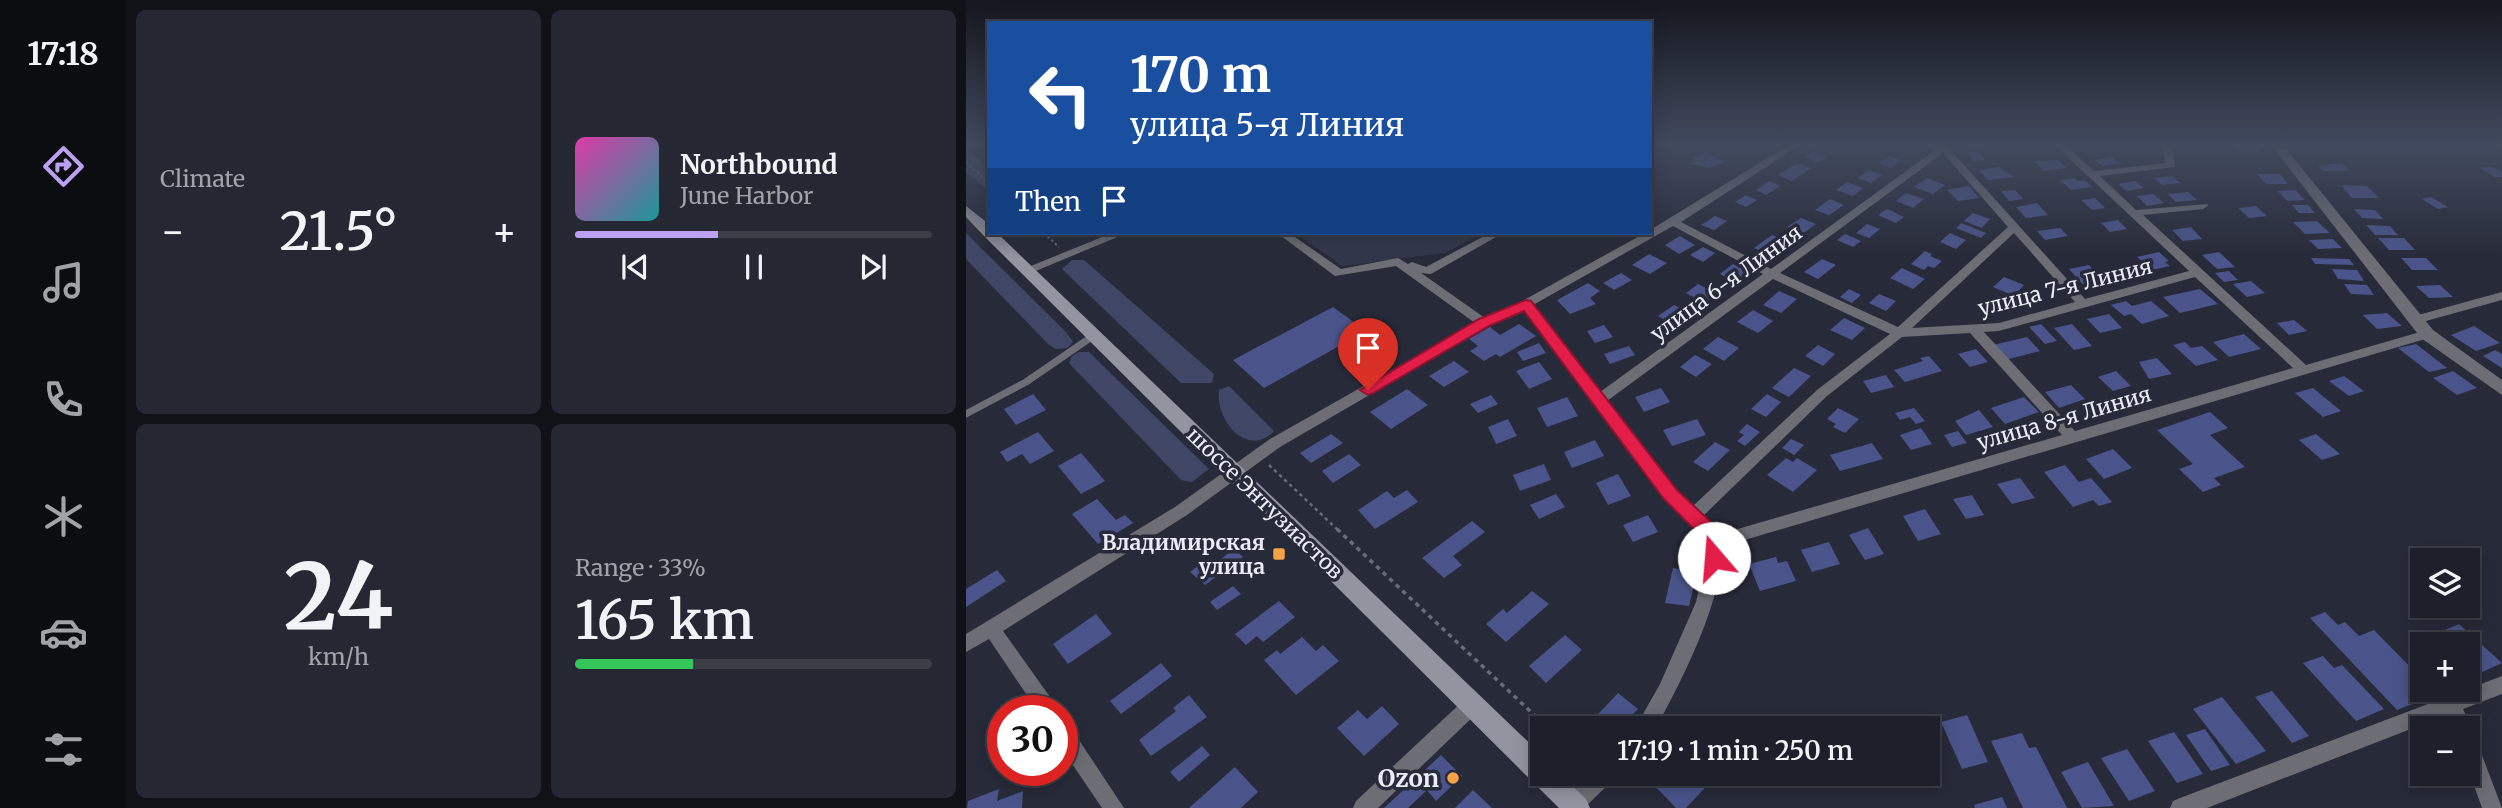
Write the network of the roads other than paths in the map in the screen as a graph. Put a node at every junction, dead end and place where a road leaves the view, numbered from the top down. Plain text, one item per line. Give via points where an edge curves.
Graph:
1 (1735, 183) edge
2 (1894, 183) edge
3 (1974, 183) edge
4 (2101, 183) edge
5 (2307, 183) edge
6 (2203, 206) dead end
7 (966, 210) edge
8 (2134, 213) junction
9 (1673, 222) junction
10 (2014, 227) junction
11 (987, 230) edge
12 (1652, 234) edge
13 (992, 235) edge
14 (1116, 235) edge
15 (1285, 235) edge
16 (1494, 235) edge
17 (1650, 235) edge
18 (1398, 262) junction
19 (1027, 270) junction
20 (2197, 272) junction
21 (1772, 274) junction
22 (2502, 296) edge
23 (1526, 304) junction
24 (2083, 304) junction
25 (2415, 320) junction
26 (1484, 323) junction
27 (1975, 330) junction
28 (1899, 333) junction
29 (2427, 334) junction
30 (1094, 335) junction
31 (2303, 370) junction
32 (2502, 389) edge
33 (1600, 399) junction
34 (966, 414) edge
35 (2072, 438) junction
36 (1234, 472) junction
37 (1692, 517) junction
38 (1713, 542) junction
39 (992, 628) junction
40 (966, 643) edge
41 (2502, 685) edge
42 (1038, 695) edge
43 (2452, 704) junction
44 (1472, 705) junction
45 (1652, 716) edge
46 (2457, 716) edge
47 (1078, 755) edge
48 (1530, 761) edge
49 (2480, 776) edge
50 (1555, 786) edge
51 (1594, 786) edge
52 (1575, 806) edge
53 (1114, 808) edge
54 (1363, 808) edge
55 (2180, 808) edge
56 (2492, 808) edge

1 - 9 street
2 - 21 street, улица 6-я Линия
3 - 10 street
4 - 8 street
5 - 25 street
6 - 8 street
7 - 11 main road, шоссе Энтузиастов
8 - 20 street
9 - 12 street
9 - 21 street
10 - 24 street
10 - 28 street
13 - 19 main road, шоссе Энтузиастов
14 - 19 street
15 - 18 street via 1339,273
16 - 18 street via 1427,271
17 - 23 street
18 - 26 street
19 - 30 main road, шоссе Энтузиастов
20 - 24 street, улица 7-я Линия
20 - 31 street
21 - 28 street
21 - 33 street, улица 6-я Линия
22 - 25 street
23 - 26 street
23 - 33 street
24 - 27 street, улица 7-я Линия
25 - 29 street
26 - 36 street
27 - 28 street, улица 7-я Линия
27 - 35 street
28 - 37 street via 1822,393
29 - 31 street, улица 8-я Линия
29 - 32 street
30 - 34 lane via 1026,382
30 - 36 main road, шоссе Энтузиастов
31 - 35 street, улица 8-я Линия
33 - 37 street
35 - 38 street, улица 8-я Линия
36 - 39 street via 1181,511
36 - 44 main road, шоссе Энтузиастов
37 - 38 street
38 - 45 street via 1705,603
39 - 40 street
39 - 42 street
41 - 43 street
43 - 46 street
43 - 55 street
44 - 48 main road, шоссе Энтузиастов
44 - 54 street
47 - 53 street
49 - 56 street
50 - 52 main road, шоссе Энтузиастов
51 - 52 street

